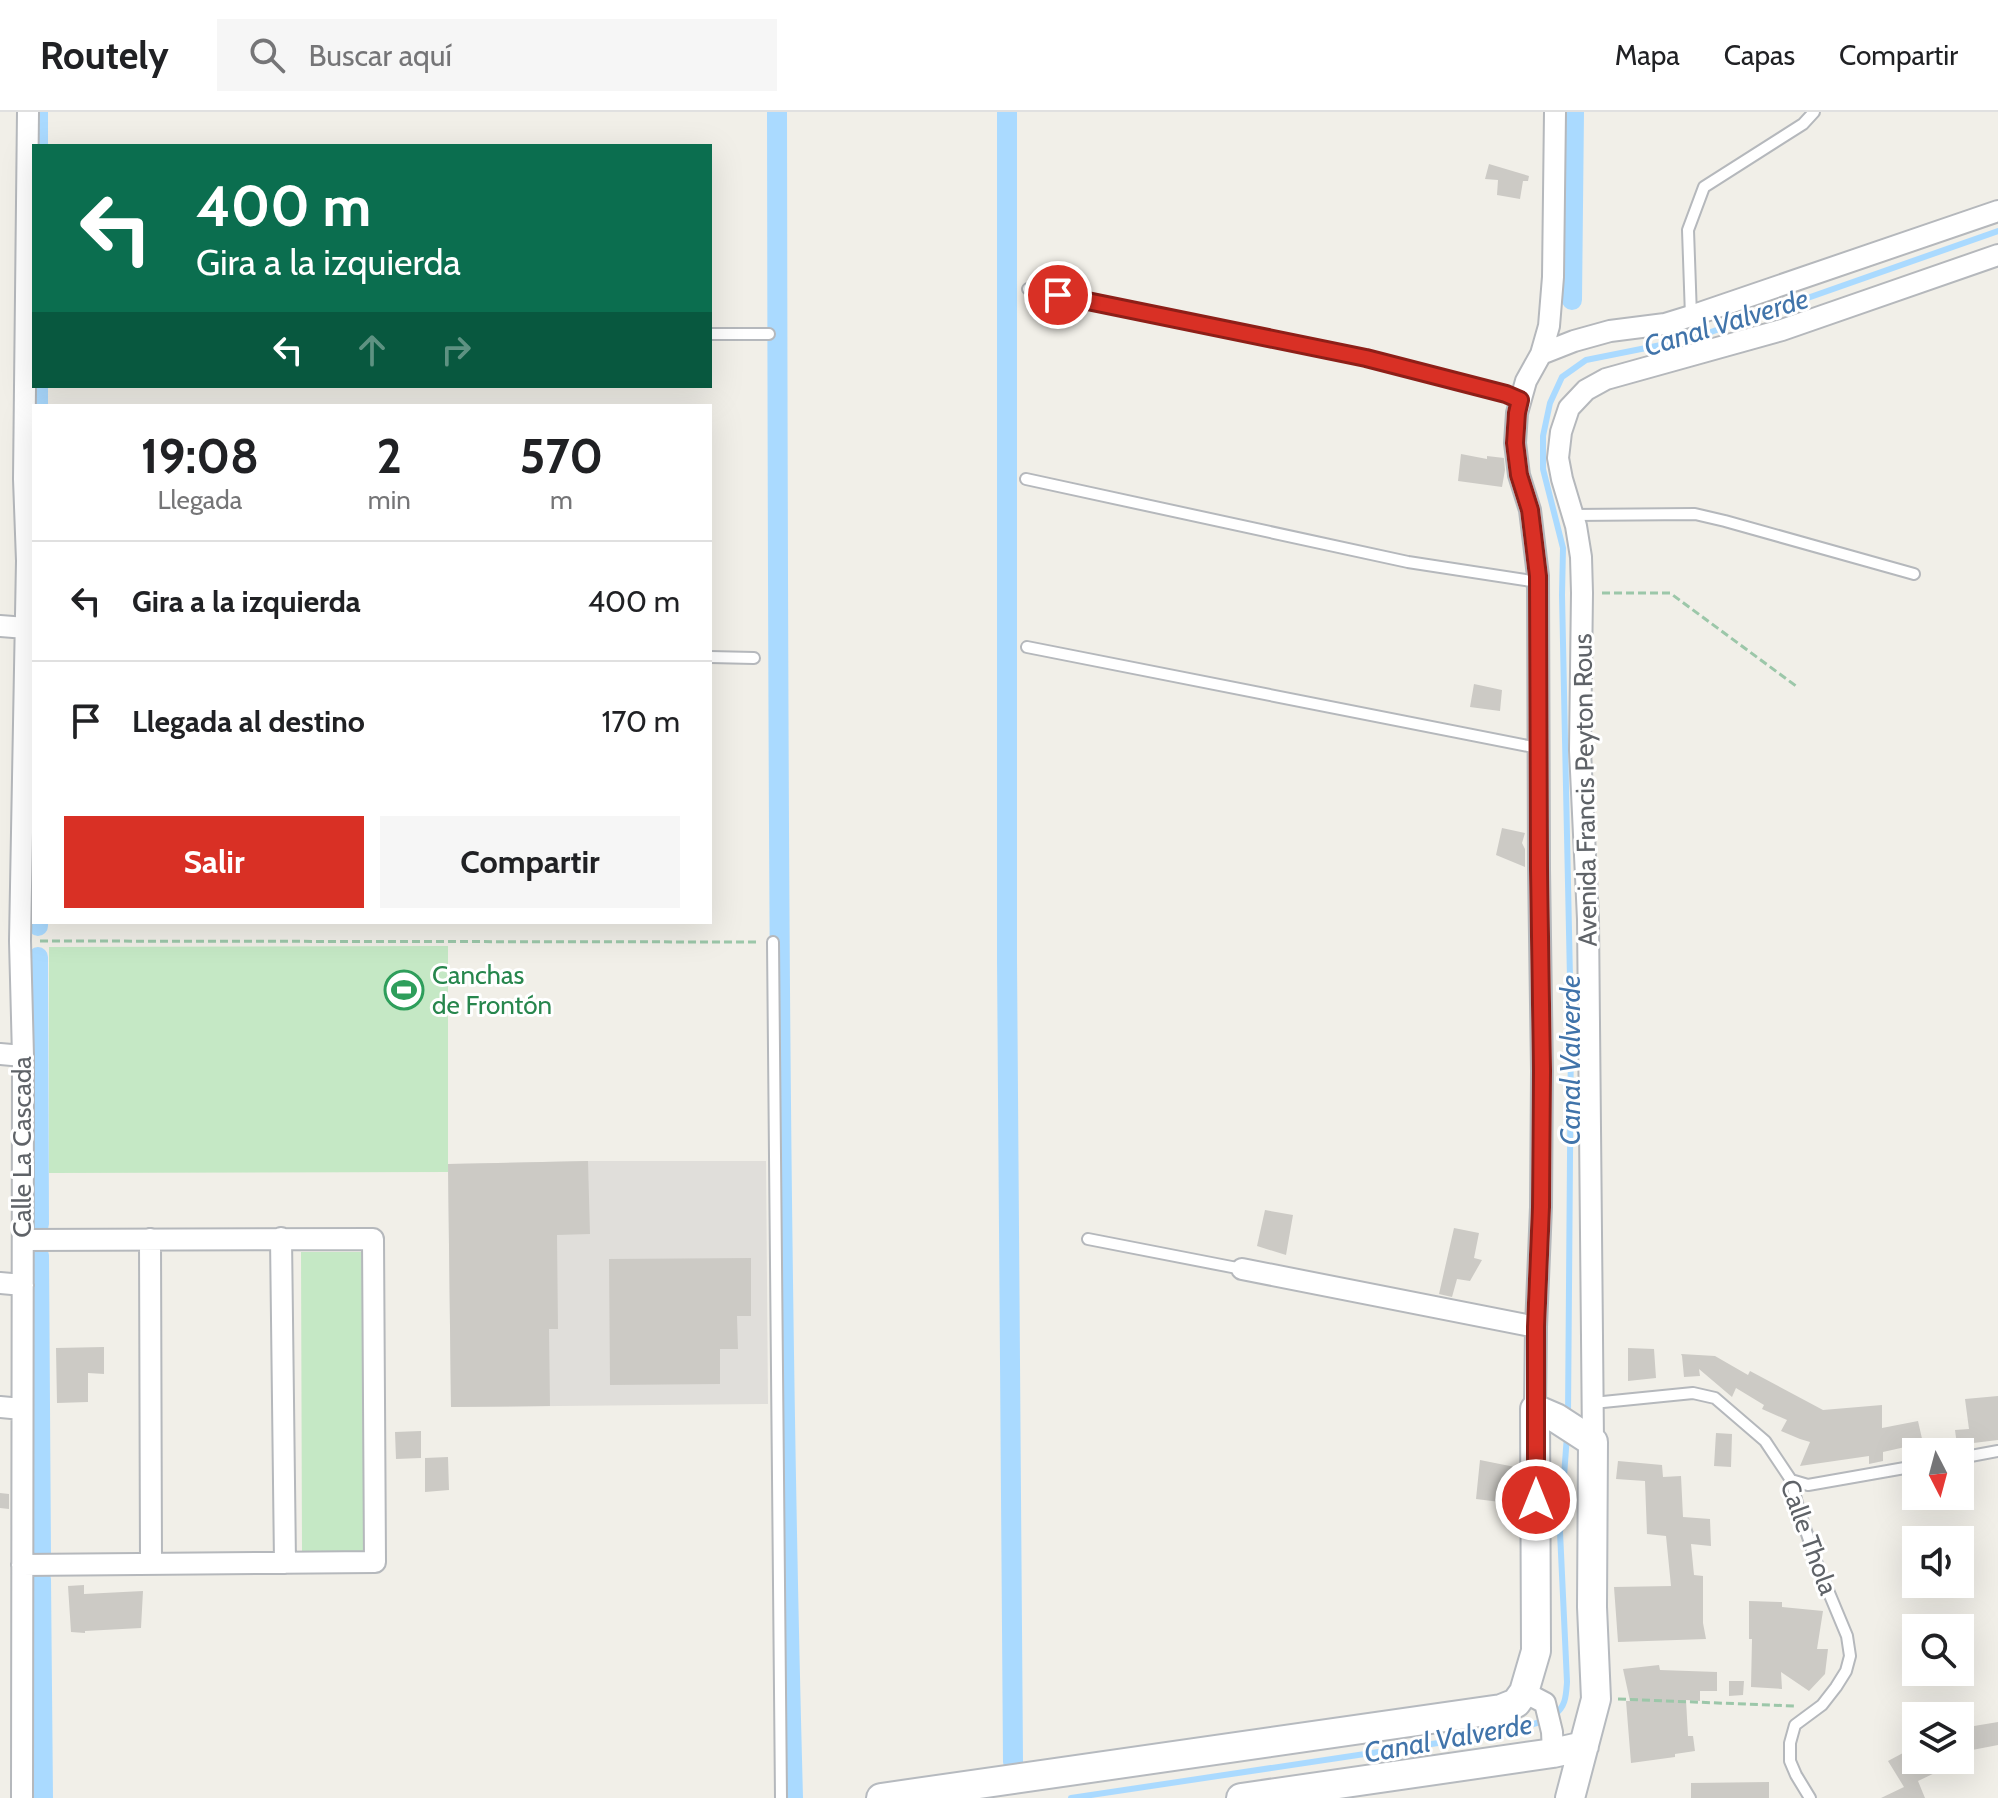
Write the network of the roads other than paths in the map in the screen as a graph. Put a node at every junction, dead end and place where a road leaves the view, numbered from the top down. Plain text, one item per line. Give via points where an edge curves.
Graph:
1 (28, 112) edge
2 (1555, 112) edge
3 (1814, 112) edge
4 (1998, 211) edge
5 (1998, 255) edge
6 (1028, 289) dead end
7 (1691, 316) junction
8 (30, 331) edge
9 (712, 334) edge
10 (769, 334) dead end
11 (1541, 354) junction
12 (1520, 400) junction
13 (1026, 479) dead end
14 (1573, 515) junction
15 (1914, 574) dead end
16 (1538, 582) junction
17 (0, 626) edge
18 (26, 628) junction
19 (1027, 647) dead end
20 (30, 652) edge
21 (712, 657) edge
22 (754, 658) dead end
23 (1538, 748) junction
24 (773, 942) road end
25 (0, 1054) edge
26 (23, 1056) junction
27 (281, 1238) junction
28 (150, 1239) junction
29 (1088, 1239) dead end
30 (23, 1240) junction
31 (1242, 1269) joint
32 (0, 1283) edge
33 (23, 1285) junction
34 (1536, 1327) junction
35 (1593, 1403) junction
36 (0, 1407) edge
37 (22, 1409) junction
38 (1565, 1426) junction
39 (1998, 1451) edge
40 (1974, 1455) edge
41 (1902, 1468) edge
42 (1791, 1480) junction
43 (285, 1563) junction
44 (151, 1564) junction
45 (22, 1565) junction
46 (1535, 1698) junction
47 (1552, 1742) junction
48 (1584, 1746) junction
49 (22, 1798) edge
50 (781, 1798) edge
51 (881, 1798) edge
52 (1241, 1798) edge
53 (1562, 1798) edge
54 (1570, 1798) edge
55 (1810, 1798) edge

1 - 8 street, Calle La Cascada
2 - 11 street via 1553,277
3 - 7 lane via 1704,187 1688,230
4 - 7 street
5 - 14 street, Avenida Francis Peyton Rous via 1782,330 1606,379 1586,390 1569,408 1558,458
6 - 12 lane via 1366,358
7 - 11 street via 1610,331
8 - 18 street, Calle La Cascada via 24,479
9 - 10 lane
11 - 12 street
12 - 16 street via 1515,443
13 - 16 lane via 1408,562
14 - 15 lane via 1695,514
14 - 35 street, Avenida Francis Peyton Rous via 1582,593 1580,750 1588,919
16 - 23 street
17 - 18 street
18 - 20 street, Calle La Cascada
19 - 23 lane
20 - 26 street, Calle La Cascada via 20,941
21 - 22 lane
23 - 34 street via 1542,1087
24 - 50 lane
25 - 26 street
26 - 30 street, Calle La Cascada
27 - 28 street
27 - 43 street
27 - 43 street via 373,1239 375,1562
28 - 30 street
28 - 44 street
29 - 31 lane
30 - 33 street, Calle La Cascada
31 - 34 street
32 - 33 street
33 - 37 street, Calle La Cascada
34 - 38 street
35 - 38 street, Avenida Francis Peyton Rous
35 - 42 lane, Calle Thola via 1693,1393 1715,1398 1765,1441
36 - 37 street
37 - 45 street, Calle La Cascada
38 - 46 street via 1536,1651
38 - 48 street via 1592,1607 1596,1699
39 - 40 lane
41 - 42 lane via 1808,1485
42 - 55 lane, Calle Thola via 1850,1656 1822,1705 1795,1725 1790,1761
43 - 44 street
44 - 45 street
45 - 49 street, Calle La Cascada
46 - 47 street
46 - 51 street via 1501,1709
47 - 48 street
47 - 52 street
47 - 53 street
48 - 54 street

